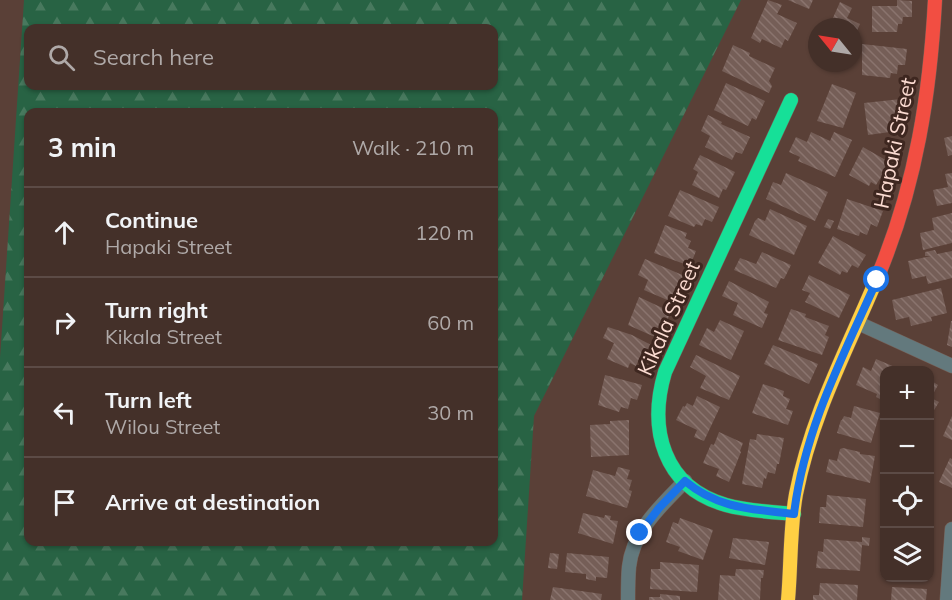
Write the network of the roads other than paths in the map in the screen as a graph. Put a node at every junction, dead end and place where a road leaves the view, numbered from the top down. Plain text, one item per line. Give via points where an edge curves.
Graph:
1 (935, 0) edge
2 (791, 100) dead end
3 (858, 322) junction
4 (952, 366) edge
5 (685, 481) junction
6 (794, 514) junction
7 (952, 529) edge
8 (628, 600) edge
9 (788, 600) edge
10 (947, 600) edge

1 - 3 street, Hapaki Street via 932,60 913,175 890,248
2 - 5 street, Kikala Street via 660,385 656,419 659,436 670,464
3 - 4 street
3 - 6 street, Hapaki Street via 814,425
5 - 6 street, Kikala Street via 724,504
5 - 8 street via 640,533 631,555
6 - 9 street, Hapaki Street
7 - 10 street

